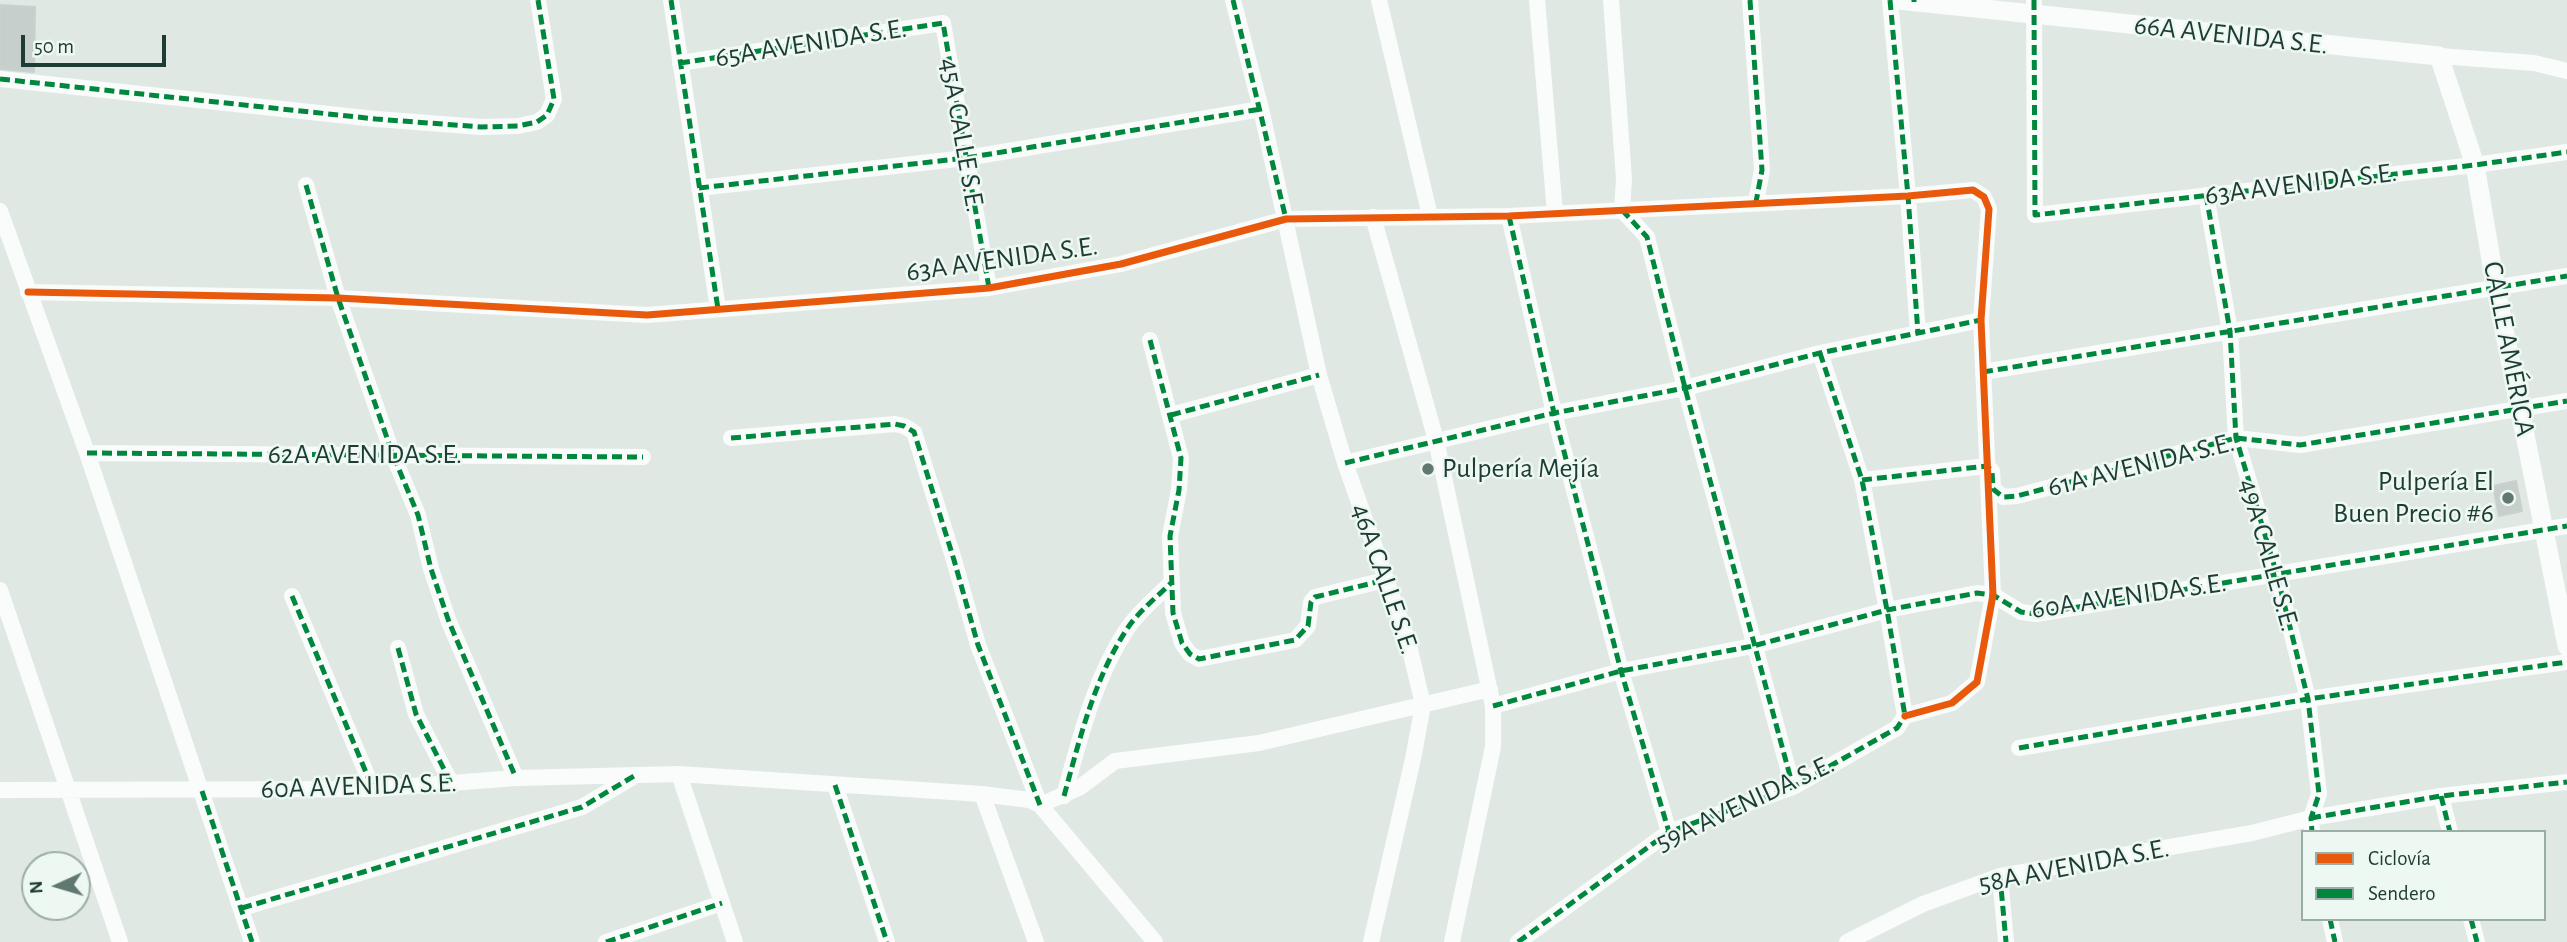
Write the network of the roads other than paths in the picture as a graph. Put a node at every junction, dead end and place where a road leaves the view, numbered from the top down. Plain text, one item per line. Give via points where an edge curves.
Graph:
1 (538, 0) edge
2 (671, 0) edge
3 (1233, 0) edge
4 (1379, 0) edge
5 (1537, 0) edge
6 (1611, 0) edge
7 (1750, 0) edge
8 (1890, 0) edge
9 (1908, 1) edge
10 (2034, 7) edge
11 (943, 23) joint
12 (2439, 56) junction
13 (680, 63) junction
14 (2567, 71) edge
15 (0, 79) edge
16 (1261, 109) junction
17 (2567, 152) edge
18 (966, 158) junction
19 (2475, 165) junction
20 (306, 186) dead end
21 (699, 188) junction
22 (2206, 195) junction
23 (1908, 196) junction
24 (1756, 202) junction
25 (1622, 210) junction
26 (0, 211) edge
27 (1555, 214) junction
28 (1430, 216) junction
29 (1509, 216) junction
30 (1373, 217) junction
31 (1286, 219) junction
32 (2567, 276) edge
33 (989, 288) junction
34 (2496, 289) junction
35 (28, 292) junction
36 (338, 298) junction
37 (718, 309) junction
38 (1981, 320) junction
39 (2230, 331) junction
40 (1918, 333) junction
41 (1150, 340) dead end
42 (1820, 353) junction
43 (1983, 372) junction
44 (1319, 375) junction
45 (1685, 388) junction
46 (2567, 401) edge
47 (2521, 408) junction
48 (1555, 413) junction
49 (1171, 415) junction
50 (732, 438) dead end
51 (2236, 438) junction
52 (1436, 440) junction
53 (87, 453) junction
54 (393, 455) junction
55 (643, 457) dead end
56 (1345, 463) junction
57 (1987, 466) junction
58 (1861, 480) junction
59 (2567, 526) edge
60 (2544, 531) junction
61 (2277, 575) junction
62 (1385, 580) junction
63 (1172, 582) junction
64 (0, 590) edge
65 (292, 596) dead end
66 (1993, 596) junction
67 (1888, 610) junction
68 (1753, 646) junction
69 (2567, 646) edge
70 (398, 648) dead end
71 (2567, 662) edge
72 (1621, 671) junction
73 (1490, 689) junction
74 (2308, 699) junction
75 (1423, 705) junction
76 (1493, 706) junction
77 (1905, 716) junction
78 (2019, 748) dead end
79 (679, 774) junction
80 (634, 776) junction
81 (516, 778) junction
82 (2567, 782) edge
83 (451, 783) junction
84 (835, 785) junction
85 (1793, 787) junction
86 (373, 789) junction
87 (0, 790) edge
88 (69, 791) junction
89 (202, 791) junction
90 (982, 794) junction
91 (1064, 796) junction
92 (2441, 796) junction
93 (1040, 804) junction
94 (2311, 825) edge
95 (2450, 830) edge
96 (1669, 832) junction
97 (2000, 876) junction
98 (722, 903) junction
99 (242, 908) junction
100 (2330, 921) edge
101 (2472, 921) edge
102 (120, 942) edge
103 (252, 942) edge
104 (606, 942) edge
105 (735, 942) edge
106 (887, 942) edge
107 (1036, 942) edge
108 (1155, 942) edge
109 (1371, 942) edge
110 (1452, 942) edge
111 (1518, 942) edge
112 (1847, 942) edge
113 (2006, 942) edge
114 (2335, 942) edge
115 (2477, 942) edge

1 - 15 street via 554,99 547,115 518,126 376,119
2 - 13 street
3 - 16 street, 46A CALLE S.E.
4 - 28 street
5 - 27 street
6 - 25 street via 1624,179
7 - 24 street via 1762,170
8 - 23 street
9 - 10 street, 66A AVENIDA S.E.
10 - 12 street, 66A AVENIDA S.E.
10 - 22 street, 63A AVENIDA S.E. via 2035,215
11 - 13 street, 65A AVENIDA S.E.
11 - 18 street, 45A CALLE S.E.
12 - 14 street
12 - 19 street, CALLE AMÉRICA
13 - 21 street
16 - 18 street
16 - 31 street, 46A CALLE S.E.
17 - 19 street, 63A AVENIDA S.E.
18 - 21 street
18 - 33 street, 45A CALLE S.E.
19 - 22 street, 63A AVENIDA S.E.
19 - 34 street, CALLE AMÉRICA
20 - 36 street
21 - 37 street
22 - 39 street, 49A CALLE S.E.
23 - 24 street
23 - 38 street via 1973,190 1984,197 1989,209
23 - 40 street
24 - 25 street
25 - 27 street
25 - 45 street via 1647,237
26 - 35 street
27 - 29 street
28 - 29 street
28 - 30 street
29 - 48 street
30 - 31 street, 63A AVENIDA S.E.
30 - 52 street
31 - 33 street, 63A AVENIDA S.E. via 1121,264
31 - 44 street, 46A CALLE S.E.
32 - 34 street
33 - 37 street, 63A AVENIDA S.E.
34 - 39 street
34 - 47 street, CALLE AMÉRICA
35 - 36 street, 63A AVENIDA S.E.
35 - 53 street
36 - 37 street, 63A AVENIDA S.E. via 647,315
36 - 54 street
38 - 40 street
38 - 43 street
39 - 43 street
39 - 51 street, 49A CALLE S.E.
40 - 42 street
41 - 49 street
42 - 45 street
42 - 58 street
43 - 57 street
44 - 49 street
44 - 56 street, 46A CALLE S.E.
45 - 48 street
45 - 68 street
46 - 47 street, 61A AVENIDA S.E.
47 - 51 street, 61A AVENIDA S.E. via 2300,445
47 - 60 street, CALLE AMÉRICA
48 - 52 street
48 - 72 street
49 - 63 street via 1181,458 1170,536
50 - 93 street via 895,424 914,432 978,645
51 - 57 street, 61A AVENIDA S.E. via 2017,496 2003,497 1993,489 1992,471
51 - 61 street, 49A CALLE S.E.
52 - 56 street
52 - 73 street
53 - 54 street, 62A AVENIDA S.E.
53 - 89 street
54 - 55 street, 62A AVENIDA S.E.
54 - 81 street via 418,515 449,622
56 - 62 street, 46A CALLE S.E.
57 - 58 street
57 - 66 street
58 - 67 street
59 - 60 street, 60A AVENIDA S.E.
60 - 61 street, 60A AVENIDA S.E.
60 - 69 street, CALLE AMÉRICA
61 - 66 street, 60A AVENIDA S.E. via 2036,614 2021,612
61 - 74 street, 49A CALLE S.E.
62 - 63 street via 1315,597 1308,626 1295,640 1199,659 1182,643 1173,613
62 - 75 street, 46A CALLE S.E. via 1408,642
63 - 91 street via 1128,627 1108,663 1086,716
64 - 88 street
65 - 86 street
66 - 67 street, 60A AVENIDA S.E. via 1977,593
66 - 77 street via 1977,682 1952,703
67 - 68 street, 60A AVENIDA S.E.
67 - 77 street
68 - 72 street, 60A AVENIDA S.E.
68 - 85 street
70 - 83 street via 416,714
71 - 74 street
72 - 76 street, 60A AVENIDA S.E.
72 - 96 street
73 - 75 street
73 - 76 street
74 - 78 street
74 - 94 street, 49A CALLE S.E. via 2319,794
75 - 91 street via 1259,743 1115,761
75 - 109 street, 46A CALLE S.E.
76 - 110 street via 1493,747
77 - 85 street, 59A AVENIDA S.E. via 1897,728
79 - 80 street, 60A AVENIDA S.E.
79 - 84 street, 60A AVENIDA S.E.
79 - 98 street
80 - 81 street, 60A AVENIDA S.E.
80 - 99 street via 582,807
81 - 83 street, 60A AVENIDA S.E.
82 - 92 street, 58A AVENIDA S.E.
83 - 86 street, 60A AVENIDA S.E.
84 - 90 street, 60A AVENIDA S.E.
84 - 106 street
85 - 96 street, 59A AVENIDA S.E.
86 - 89 street, 60A AVENIDA S.E.
87 - 88 street, 60A AVENIDA S.E.
88 - 89 street, 60A AVENIDA S.E.
88 - 102 street
89 - 99 street
90 - 93 street, 60A AVENIDA S.E.
90 - 107 street
91 - 93 street
92 - 94 street, 58A AVENIDA S.E.
92 - 95 street
93 - 108 street
94 - 97 street, 58A AVENIDA S.E.
96 - 111 street, 59A AVENIDA S.E.
97 - 112 street, 58A AVENIDA S.E. via 1923,904
97 - 113 street
98 - 104 street
98 - 105 street
99 - 103 street
100 - 114 street
101 - 115 street

